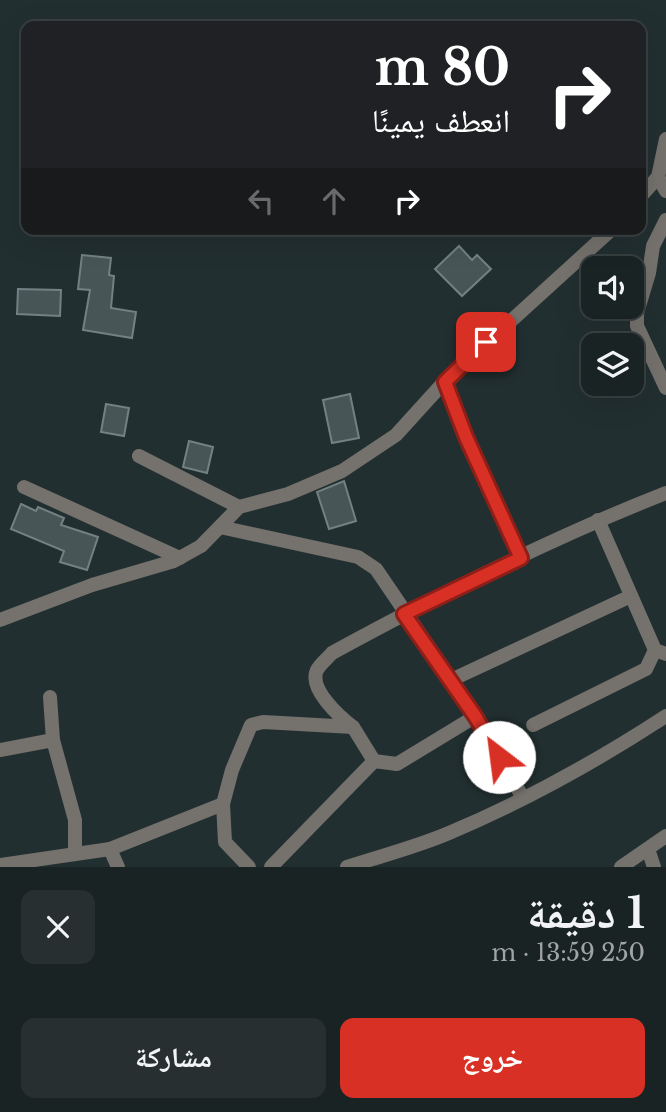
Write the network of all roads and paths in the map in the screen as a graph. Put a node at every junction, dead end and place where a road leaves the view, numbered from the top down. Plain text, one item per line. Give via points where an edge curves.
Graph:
1 (666, 139) edge
2 (658, 177) junction
3 (646, 190) edge
4 (666, 191) edge
5 (666, 220) edge
6 (605, 235) edge
7 (445, 382) junction
8 (666, 388) edge
9 (139, 456) dead end
10 (24, 488) dead end
11 (666, 493) edge
12 (239, 506) junction
13 (598, 520) junction
14 (219, 527) junction
15 (180, 558) junction
16 (521, 558) junction
17 (631, 596) junction
18 (404, 614) junction
19 (0, 621) edge
20 (660, 652) edge
21 (451, 680) junction
22 (50, 697) dead end
23 (475, 716) junction
24 (666, 716) edge
25 (533, 725) dead end
26 (354, 727) junction
27 (54, 740) junction
28 (0, 750) edge
29 (374, 761) junction
30 (523, 798) junction
31 (223, 804) junction
32 (666, 836) edge
33 (110, 849) junction
34 (648, 849) junction
35 (75, 855) junction
36 (0, 865) edge
37 (118, 867) edge
38 (249, 867) edge
39 (271, 867) edge
40 (347, 867) edge
41 (621, 867) edge
42 (654, 867) edge

1 - 2 street
2 - 3 street
2 - 4 street
5 - 8 street via 653,246 637,313 637,326
6 - 7 street
7 - 12 street via 396,435 342,471 288,494
7 - 16 street
9 - 12 street
10 - 15 street
11 - 13 street
12 - 14 street
13 - 16 street
13 - 17 street
14 - 15 street via 201,546
14 - 18 street via 358,557 376,569
15 - 19 street via 92,585
16 - 18 street
17 - 20 street
17 - 21 street
18 - 21 street
18 - 26 street via 332,653 317,670 316,682 332,710
20 - 25 street via 646,669
21 - 23 street
22 - 27 street
23 - 29 street via 397,764
23 - 30 street
24 - 30 street via 612,751
26 - 29 street
26 - 31 street via 264,722 251,726
27 - 28 street
27 - 35 street via 75,820
29 - 39 street
30 - 40 street via 447,834
31 - 33 street
31 - 38 street via 225,842
32 - 34 street
33 - 35 street
33 - 37 street
34 - 41 street
34 - 42 street
35 - 36 street

